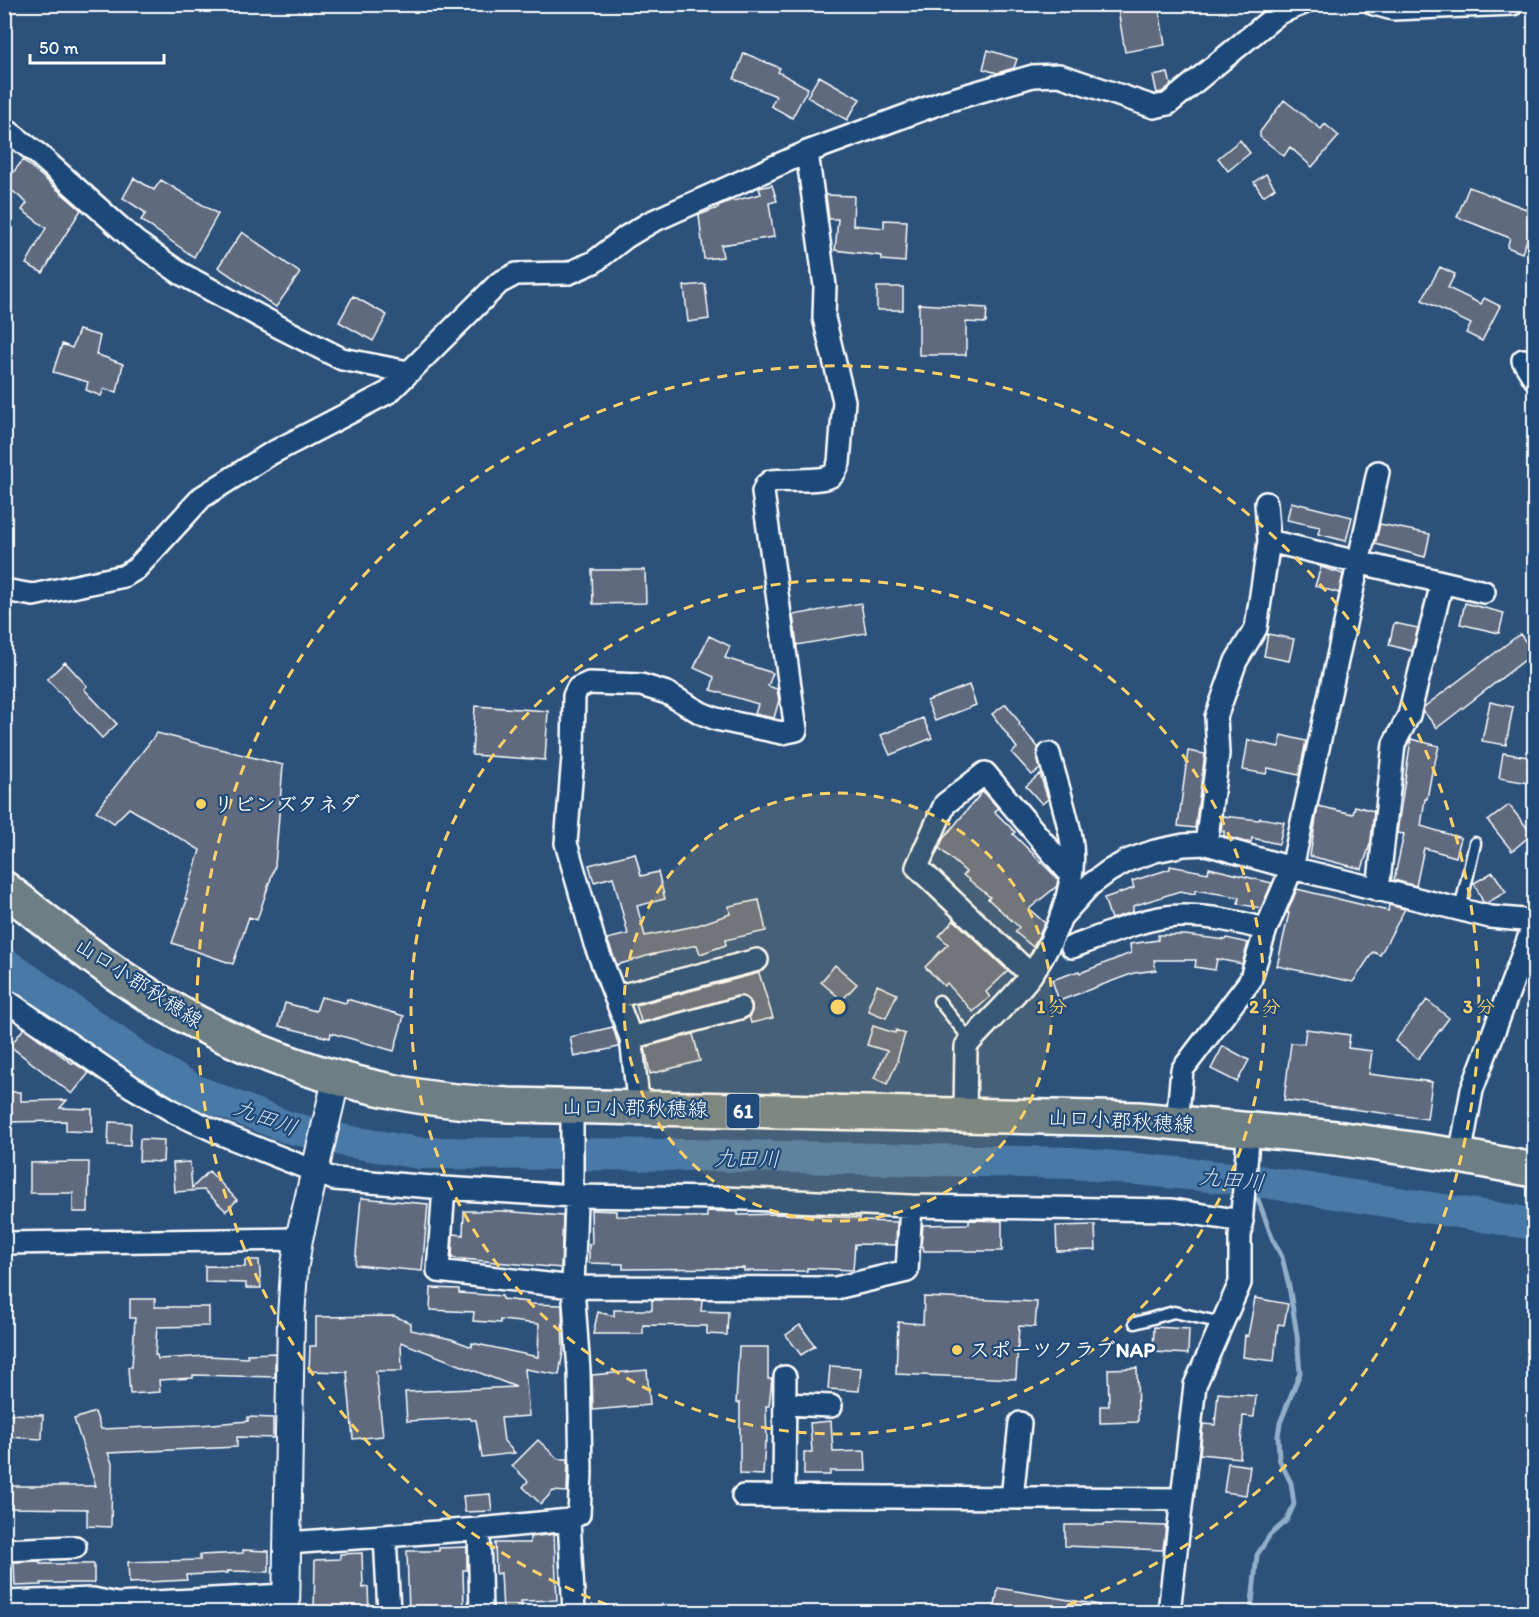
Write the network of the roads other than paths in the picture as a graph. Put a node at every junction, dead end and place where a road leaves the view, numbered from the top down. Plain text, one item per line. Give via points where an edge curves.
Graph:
1 (1302, 4) edge
2 (1374, 4) edge
3 (1513, 4) edge
4 (4, 128) edge
5 (807, 152) junction
6 (1523, 360) dead end
7 (408, 372) junction
8 (1534, 378) edge
9 (1378, 472) dead end
10 (1266, 502) dead end
11 (1269, 541) junction
12 (1358, 561) junction
13 (1442, 583) junction
14 (4, 590) edge
15 (1484, 592) dead end
16 (1049, 754) dead end
17 (1475, 843) dead end
18 (1206, 844) junction
19 (1292, 868) junction
20 (1071, 874) junction
21 (4, 888) edge
22 (1378, 890) junction
23 (1460, 910) junction
24 (1060, 917) junction
25 (1534, 923) edge
26 (1266, 928) junction
27 (1072, 947) dead end
28 (757, 960) dead end
29 (1031, 975) junction
30 (615, 997) junction
31 (4, 999) edge
32 (939, 1001) dead end
33 (740, 1008) dead end
34 (631, 1038) junction
35 (971, 1041) junction
36 (333, 1090) junction
37 (639, 1108) junction
38 (965, 1116) junction
39 (572, 1118) junction
40 (1177, 1123) junction
41 (1248, 1138) junction
42 (1460, 1156) junction
43 (314, 1169) junction
44 (1534, 1170) edge
45 (444, 1188) junction
46 (572, 1192) junction
47 (911, 1206) junction
48 (1242, 1214) junction
49 (299, 1239) junction
50 (4, 1243) edge
51 (573, 1287) junction
52 (1135, 1323) dead end
53 (1222, 1323) junction
54 (785, 1377) dead end
55 (784, 1404) junction
56 (831, 1406) dead end
57 (1020, 1423) dead end
58 (743, 1496) dead end
59 (784, 1496) junction
60 (1012, 1497) junction
61 (1181, 1499) junction
62 (569, 1520) junction
63 (479, 1529) junction
64 (385, 1536) junction
65 (288, 1543) junction
66 (75, 1547) dead end
67 (4, 1550) edge
68 (4, 1602) edge
69 (286, 1604) edge
70 (389, 1612) edge
71 (482, 1612) edge
72 (574, 1612) edge
73 (1169, 1612) edge

1 - 5 street via 1279,13 1168,104 1154,107 1059,75 1033,76 943,102
2 - 3 street via 1393,9
4 - 7 street via 135,240 180,273 342,359
5 - 7 street via 651,222 594,262 569,273 516,274 499,283
5 - 30 street via 825,286 824,318 844,401 836,471 820,478 771,481 763,492 796,730 782,733 716,719 667,693 640,684 589,683 578,688 574,696 566,843
6 - 8 street
7 - 14 street via 388,392 270,454 202,497 136,569 123,576 33,595
9 - 12 street
10 - 11 street
11 - 12 street
11 - 18 street via 1256,628 1236,661 1216,717 1218,754
12 - 13 street
12 - 19 street
13 - 15 street
13 - 22 street via 1409,715 1394,744
16 - 20 street via 1072,839
17 - 23 lane
18 - 19 street
18 - 24 street via 1155,851 1129,860 1090,885
19 - 22 street
19 - 26 street
20 - 24 street
20 - 29 street via 985,773 945,804 917,867
21 - 36 main road, 山口小郡秋穂線 / 61 via 105,966 166,1006 221,1035 293,1064
22 - 23 street
23 - 25 street
24 - 29 street
25 - 42 street via 1472,1090
26 - 27 street via 1210,916 1177,915 1126,927
26 - 40 street via 1250,981 1182,1070
28 - 30 street
29 - 35 street
30 - 34 street
31 - 43 street via 176,1113 224,1136
32 - 35 lane
33 - 34 street
34 - 37 street
35 - 38 street via 966,1046
36 - 39 main road, 山口小郡秋穂線 / 61 via 396,1092
36 - 43 street
37 - 38 main road, 山口小郡秋穂線 / 61
37 - 39 main road, 山口小郡秋穂線 / 61
38 - 40 main road, 山口小郡秋穂線 / 61
39 - 46 street
40 - 41 main road, 山口小郡秋穂線 / 61
41 - 42 main road, 山口小郡秋穂線 / 61 via 1336,1138
41 - 48 street
42 - 44 main road, 山口小郡秋穂線 / 61
43 - 45 street via 334,1179
43 - 49 street
45 - 46 street
45 - 51 street via 438,1271
46 - 47 street
46 - 51 street via 576,1203
47 - 48 street
47 - 51 street via 907,1271 887,1276 836,1288
48 - 53 street via 1240,1283
49 - 50 street
49 - 65 street via 291,1317
51 - 62 street via 581,1473 579,1514
52 - 53 lane via 1174,1312
53 - 61 street via 1195,1385
54 - 55 street
55 - 56 street
55 - 59 street
57 - 60 street
58 - 59 street
59 - 60 street
60 - 61 street
61 - 73 street
62 - 63 street
62 - 72 street
63 - 64 street
63 - 71 street
64 - 65 street
64 - 70 street
65 - 69 street
66 - 67 street
68 - 69 street via 93,1599 117,1604

